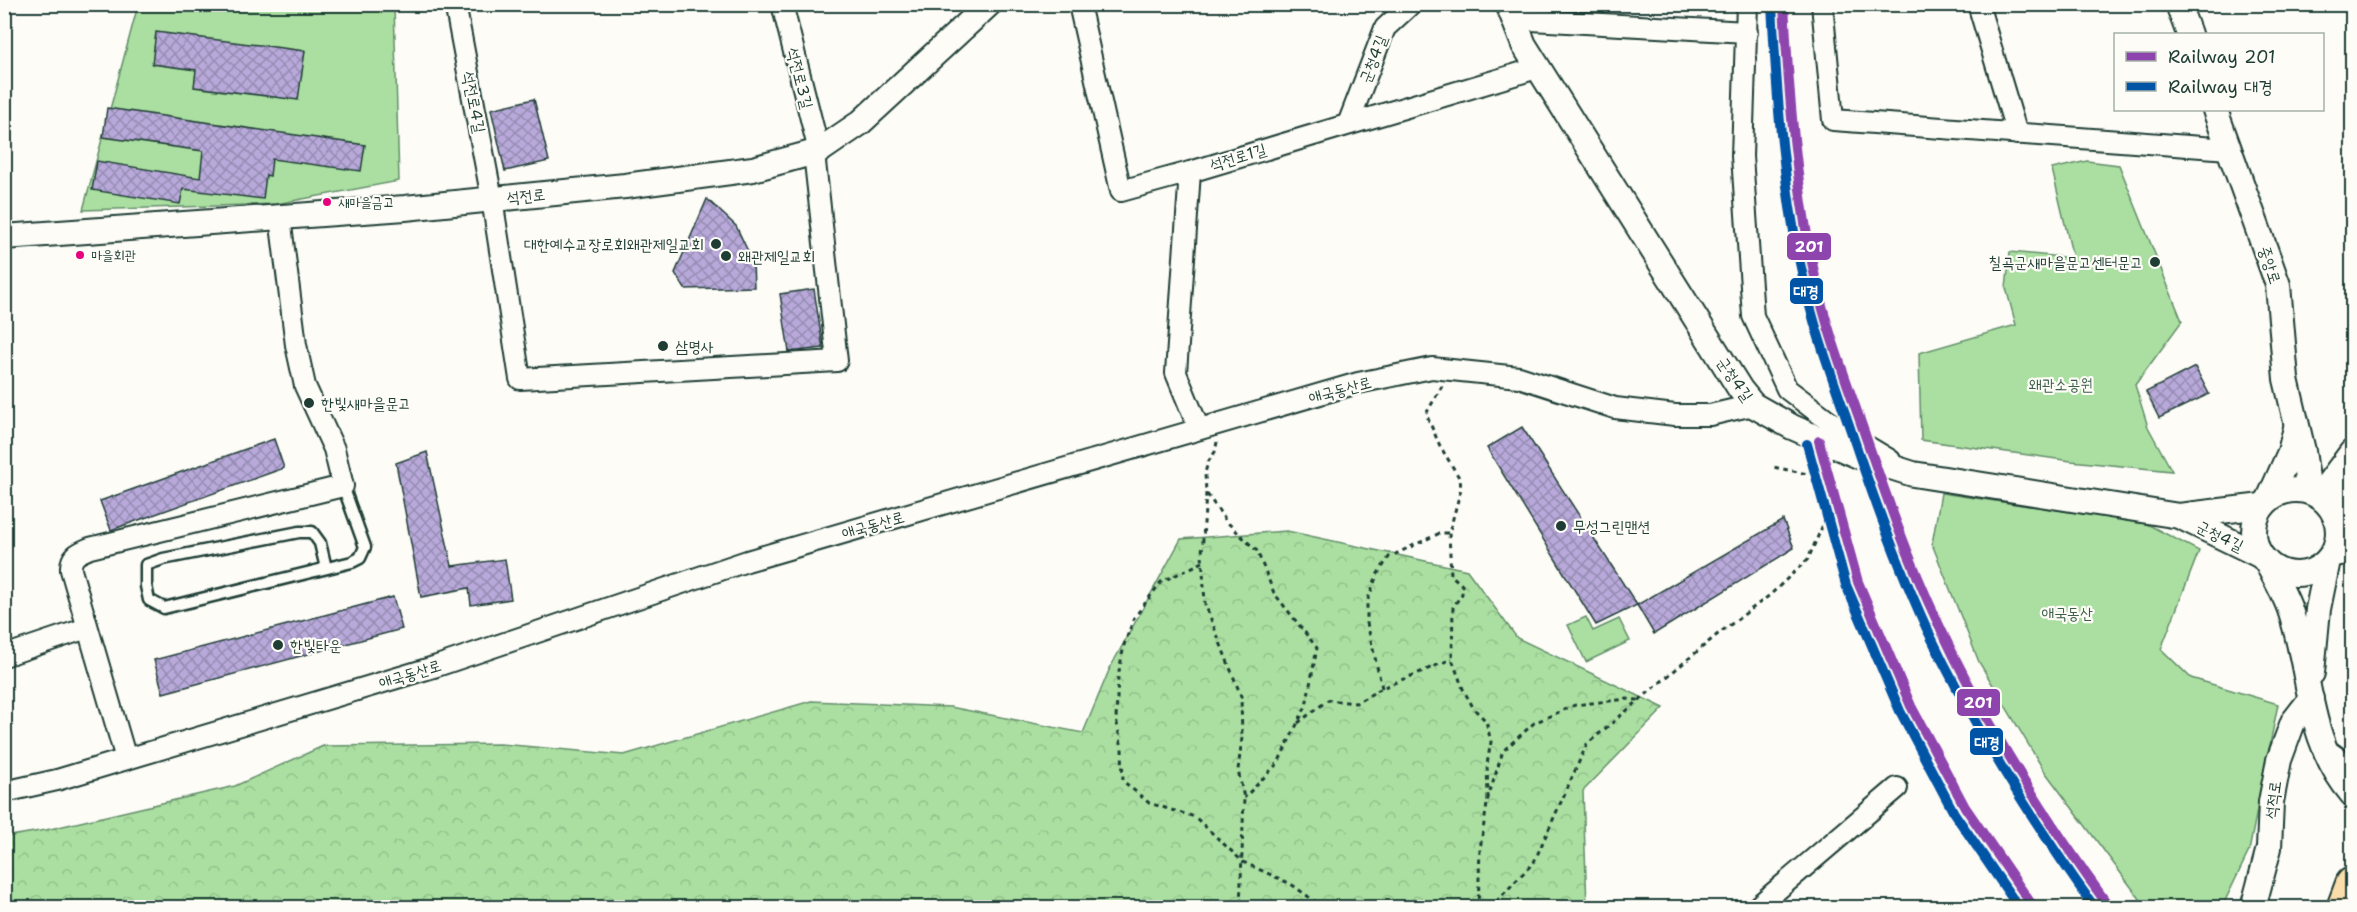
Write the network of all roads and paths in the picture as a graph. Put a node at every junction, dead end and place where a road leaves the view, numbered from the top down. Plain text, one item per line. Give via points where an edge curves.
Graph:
1 (455, 4) edge
2 (782, 4) edge
3 (989, 4) edge
4 (1079, 4) edge
5 (1411, 4) edge
6 (1746, 4) edge
7 (1822, 4) edge
8 (2178, 4) edge
9 (1981, 9) edge
10 (1510, 12) edge
11 (1747, 32) junction
12 (2188, 33) edge
13 (1537, 68) junction
14 (2215, 111) edge
15 (1348, 124) junction
16 (2017, 134) junction
17 (2229, 149) junction
18 (816, 152) junction
19 (1190, 172) junction
20 (492, 199) junction
21 (280, 217) junction
22 (4, 237) edge
23 (1452, 370) junction
24 (1753, 405) junction
25 (2297, 426) junction
26 (1205, 428) junction
27 (2303, 452) junction
28 (2349, 461) edge
29 (1773, 467) dead end
30 (1913, 474) junction
31 (343, 486) junction
32 (1206, 493) junction
33 (2314, 494) junction
34 (2266, 502) junction
35 (2179, 516) junction
36 (2342, 523) edge
37 (1449, 532) junction
38 (2337, 557) edge
39 (2263, 559) junction
40 (1203, 562) junction
41 (326, 568) junction
42 (87, 628) junction
43 (4, 656) edge
44 (1452, 659) junction
45 (1382, 688) junction
46 (2311, 699) junction
47 (1638, 700) junction
48 (1297, 724) junction
49 (2321, 743) junction
50 (126, 759) junction
51 (2352, 765) edge
52 (1897, 788) dead end
53 (4, 792) edge
54 (2352, 794) edge
55 (1244, 798) junction
56 (1488, 798) junction
57 (1243, 862) junction
58 (2352, 884) edge
59 (1240, 908) edge
60 (1324, 908) edge
61 (1478, 908) edge
62 (1490, 908) edge
63 (1756, 908) edge
64 (2253, 908) edge
65 (2343, 908) edge

1 - 20 street, 석전로4길
2 - 18 street, 석전로3길
3 - 18 street, 석전로 via 860,123
4 - 19 street, 석전로1길 via 1121,190
5 - 15 street, 군청4길 via 1385,28
6 - 11 street
7 - 16 street via 1833,120
8 - 12 street
9 - 16 street
10 - 11 street
10 - 13 street, 군청4길
11 - 30 street via 1742,156 1753,316 1787,389 1845,433
13 - 15 street, 석전로1길
13 - 24 street, 군청4길
14 - 17 street, 중앙로
15 - 19 street, 석전로1길
16 - 17 street
17 - 25 street, 중앙로 via 2278,285 2286,379
18 - 20 street, 석전로 via 753,170
18 - 20 street, 석전로4길 via 837,361 520,379
19 - 26 street via 1176,373
20 - 21 street, 석전로
21 - 22 street, 석전로
21 - 31 street via 305,386 334,449
23 - 24 street, 애국동산로 via 1519,377 1615,408 1710,415
23 - 26 street, 애국동산로 via 1432,368 1358,383
23 - 37 path via 1426,414 1460,479 1461,489
24 - 30 street, 군청4길 via 1863,458
25 - 27 street, 중앙로
25 - 34 street, 중앙로 via 2287,461
26 - 32 path via 1217,444 1205,473
26 - 50 street, 애국동산로 via 747,561 437,666
27 - 28 street via 2334,465
27 - 33 street, 중앙로
28 - 33 street
28 - 36 street
29 - 47 path via 1813,475 1833,502 1808,559 1770,596
30 - 35 street, 군청4길
31 - 41 lane via 365,547 360,558
31 - 42 street via 90,548 75,555 71,570
32 - 40 path
32 - 48 path via 1226,521 1257,551 1274,593 1317,648 1311,690
33 - 34 street via 2295,489
33 - 36 street via 2330,506
34 - 35 street, 군청4길
34 - 39 street via 2255,522 2254,539
35 - 39 street, 군청4길
36 - 38 street
37 - 44 path via 1451,574 1462,585 1462,594 1453,607
37 - 45 path via 1389,557 1377,575 1367,602 1367,623
38 - 39 street via 2317,569 2290,574
38 - 46 street via 2318,609
39 - 46 street via 2289,607
40 - 55 path via 1205,604 1241,696 1238,770
40 - 57 path via 1161,582 1134,618 1124,645 1116,719 1123,781 1149,803 1195,817
41 - 41 lane via 320,543 312,532 299,532 163,559 146,565 146,586 149,600 164,608
42 - 43 street
42 - 50 street
44 - 45 path
44 - 56 path via 1462,689 1486,721 1491,742
45 - 48 path via 1356,704 1328,700
46 - 49 street
46 - 64 street, 석적로 via 2293,722 2279,760 2271,802 2269,848
47 - 56 path via 1575,705 1534,723 1503,750
47 - 62 path via 1587,744 1534,862
48 - 55 path via 1278,763
49 - 51 street
49 - 54 street
50 - 53 street, 애국동산로
52 - 63 street
55 - 57 path
56 - 61 path via 1480,849
57 - 59 path
57 - 60 path via 1291,884
58 - 65 main road

